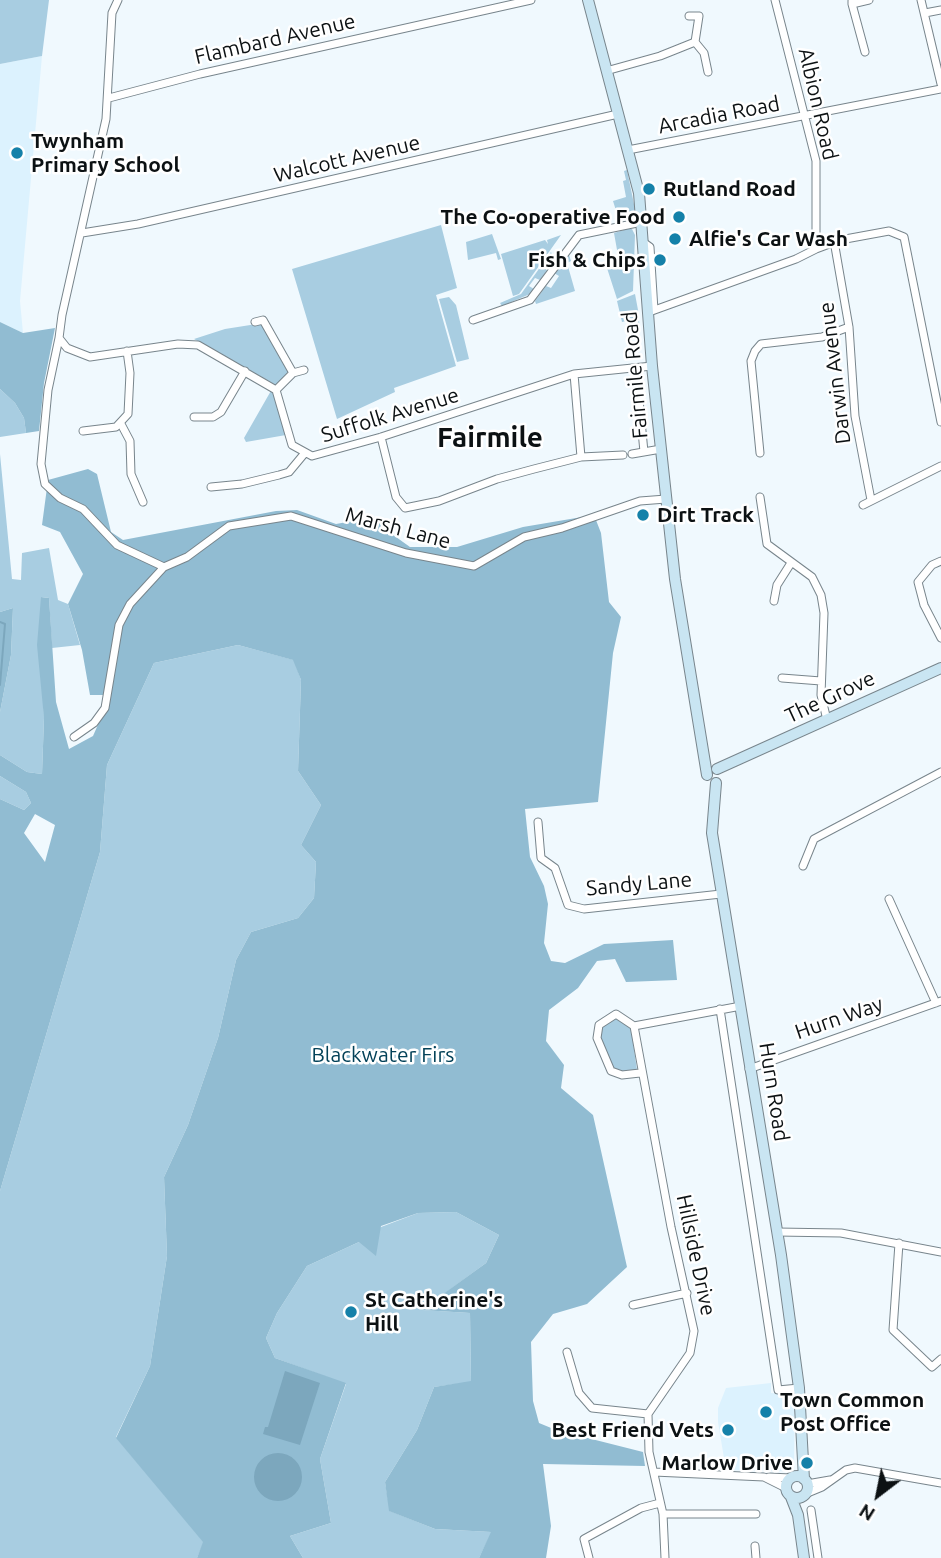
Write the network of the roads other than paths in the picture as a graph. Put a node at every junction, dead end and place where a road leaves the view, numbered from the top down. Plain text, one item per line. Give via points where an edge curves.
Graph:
1 (531, 0) edge
2 (588, 0) edge
3 (775, 0) edge
4 (869, 0) edge
5 (920, 0) edge
6 (116, 1) edge
7 (852, 2) edge
8 (941, 10) edge
9 (925, 12) junction
10 (690, 16) dead end
11 (695, 41) junction
12 (865, 52) dead end
13 (606, 71) junction
14 (708, 72) dead end
15 (941, 87) edge
16 (109, 99) junction
17 (618, 114) junction
18 (804, 116) junction
19 (628, 150) junction
20 (642, 222) junction
21 (82, 233) junction
22 (834, 242) junction
23 (816, 249) junction
24 (652, 311) junction
25 (473, 320) dead end
26 (255, 322) dead end
27 (849, 327) junction
28 (59, 338) junction
29 (127, 351) junction
30 (652, 366) junction
31 (636, 368) junction
32 (304, 370) dead end
33 (246, 371) junction
34 (293, 373) junction
35 (574, 374) junction
36 (276, 390) junction
37 (194, 417) dead end
38 (941, 422) edge
39 (121, 424) junction
40 (83, 431) dead end
41 (381, 437) junction
42 (762, 448) dead end
43 (661, 449) junction
44 (644, 452) junction
45 (304, 454) junction
46 (623, 454) dead end
47 (632, 454) dead end
48 (581, 457) junction
49 (941, 466) edge
50 (211, 487) dead end
51 (760, 497) dead end
52 (666, 499) junction
53 (871, 500) junction
54 (142, 502) dead end
55 (863, 505) dead end
56 (941, 561) edge
57 (791, 563) junction
58 (164, 567) junction
59 (774, 601) dead end
60 (941, 638) edge
61 (941, 668) edge
62 (782, 678) dead end
63 (821, 681) junction
64 (827, 720) junction
65 (74, 737) dead end
66 (941, 774) edge
67 (714, 775) junction
68 (538, 822) dead end
69 (803, 866) dead end
70 (721, 894) junction
71 (890, 899) dead end
72 (938, 1002) edge
73 (741, 1006) junction
74 (720, 1009) junction
75 (634, 1026) junction
76 (749, 1069) junction
77 (640, 1073) junction
78 (777, 1231) junction
79 (899, 1243) junction
80 (941, 1252) edge
81 (687, 1293) junction
82 (633, 1305) dead end
83 (567, 1352) dead end
84 (941, 1359) edge
85 (799, 1388) junction
86 (648, 1414) junction
87 (654, 1472) junction
88 (941, 1483) edge
89 (798, 1487) junction
90 (660, 1503) junction
91 (811, 1510) dead end
92 (663, 1514) junction
93 (756, 1514) dead end
94 (755, 1546) dead end
95 (589, 1558) edge
96 (665, 1558) edge
97 (756, 1558) edge
98 (804, 1558) edge
99 (818, 1558) edge

1 - 16 street, Flambard Avenue via 200,74
2 - 13 main road, Fairmile Road
3 - 18 street, Albion Road
4 - 7 street
5 - 9 street
6 - 16 street
7 - 12 street
8 - 9 street
9 - 15 street
10 - 11 street via 702,15
11 - 13 street
11 - 14 street via 704,53
13 - 17 main road, Fairmile Road
15 - 18 street, Arcadia Road
16 - 21 street
17 - 19 main road, Fairmile Road
17 - 21 street, Walcott Avenue
18 - 19 street, Arcadia Road
18 - 23 street, Albion Road via 816,161
19 - 20 main road, Fairmile Road
20 - 24 main road, Fairmile Road
20 - 25 street via 579,235 530,300
21 - 28 street
22 - 23 street
22 - 27 street, Darwin Avenue
22 - 38 street via 889,230 904,237
23 - 24 street
24 - 30 main road, Fairmile Road
26 - 34 street via 263,320
27 - 42 street via 822,337 761,344 755,351 751,361
27 - 53 street, Darwin Avenue via 855,416
28 - 29 street via 85,356
28 - 58 street via 48,390 41,464 45,484 83,509 117,545
29 - 33 street via 194,344
29 - 39 street via 130,410
30 - 31 street, Suffolk Avenue
30 - 43 main road, Fairmile Road
31 - 35 street, Suffolk Avenue
31 - 44 street, Fairmile Road
32 - 34 street
33 - 36 street
33 - 37 street via 221,412
34 - 36 street
35 - 41 street, Suffolk Avenue
35 - 48 street
36 - 45 street, Suffolk Avenue via 290,440
39 - 40 street
39 - 54 street via 130,441 131,474
41 - 45 street, Suffolk Avenue via 322,455
41 - 48 street via 396,497 405,508
43 - 44 street
43 - 52 main road, Fairmile Road
44 - 47 street
45 - 50 street via 289,472
46 - 48 street
49 - 53 street
51 - 57 street via 764,538
52 - 58 street, Marsh Lane via 640,500 524,537 474,566 406,553 291,516 229,526 187,557
52 - 67 main road, Fairmile Road via 702,750
53 - 55 street
56 - 60 street via 918,582
57 - 59 street via 777,585
57 - 63 street via 812,577 821,595
58 - 65 street, Marsh Lane via 130,604 119,625 105,708
61 - 64 main road, The Grove
62 - 63 street
63 - 64 street
64 - 67 main road, The Grove
66 - 69 street via 814,839
67 - 70 main road, Hurn Road via 712,833
68 - 70 street, Sandy Lane via 541,858 555,868 568,905 584,909
70 - 73 main road, Hurn Road
71 - 72 street
72 - 76 street, Hurn Way
73 - 74 street
73 - 76 main road, Hurn Road
74 - 75 street
74 - 85 street, Hurn Road via 778,1390
75 - 77 street, Hillside Drive
75 - 77 street via 616,1014 599,1025 597,1038 611,1071
76 - 78 main road, Hurn Road
77 - 81 street, Hillside Drive
78 - 79 street via 841,1233
78 - 85 main road, Hurn Road
79 - 80 street
79 - 84 street via 893,1330 932,1367
81 - 82 street
81 - 86 street, Hillside Drive via 693,1346
83 - 86 street via 579,1393 592,1408
85 - 89 main road, Hurn Road via 802,1461
86 - 87 street
87 - 89 street via 764,1477
87 - 90 street
88 - 89 street via 865,1467
89 - 98 main road, Hurn Road
90 - 92 street
90 - 95 street via 641,1508 584,1539
91 - 99 street
92 - 93 street
92 - 96 street
94 - 97 street

